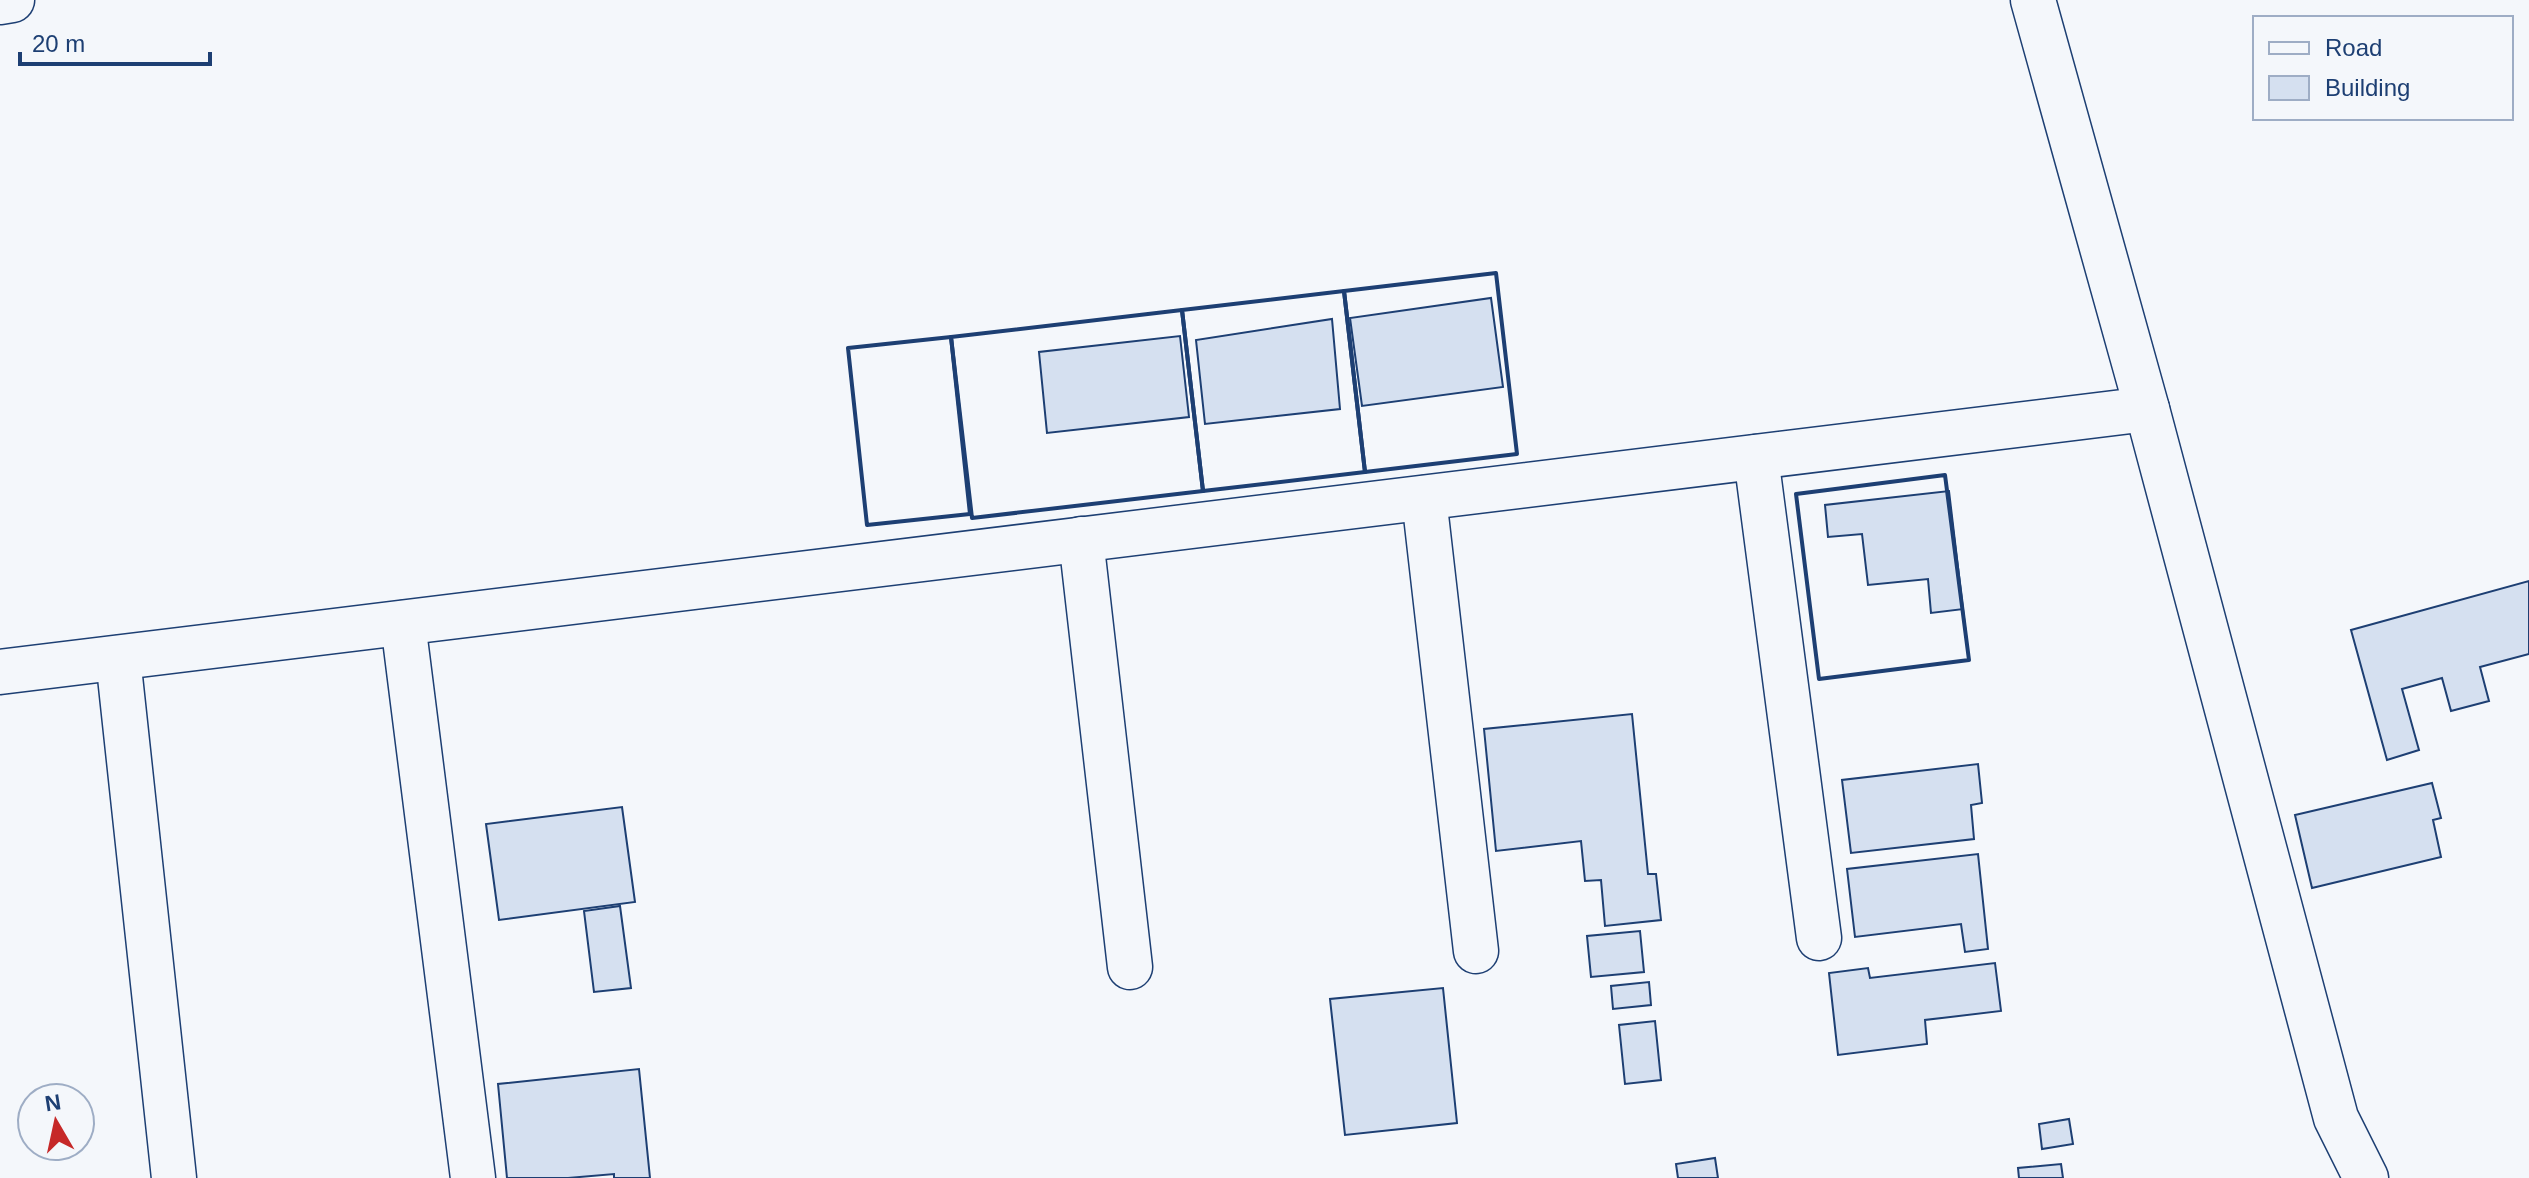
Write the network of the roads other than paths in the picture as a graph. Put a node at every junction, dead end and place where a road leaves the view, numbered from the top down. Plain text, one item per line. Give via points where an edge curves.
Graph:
1 (12, 0) edge
2 (2033, 0) edge
3 (0, 2) edge
4 (2147, 409) junction
5 (1756, 457) junction
6 (1424, 498) junction
7 (1081, 539) junction
8 (403, 623) junction
9 (118, 658) junction
10 (0, 672) edge
11 (1819, 938) dead end
12 (1476, 951) dead end
13 (1130, 967) dead end
14 (174, 1178) edge
15 (473, 1178) edge
16 (2366, 1178) edge

1 - 3 street
2 - 4 street
4 - 5 street
4 - 16 street via 2336,1118
5 - 6 street
5 - 11 street
6 - 7 street
6 - 12 street
7 - 8 street
7 - 13 street
8 - 9 street
8 - 15 street
9 - 10 street
9 - 14 street

